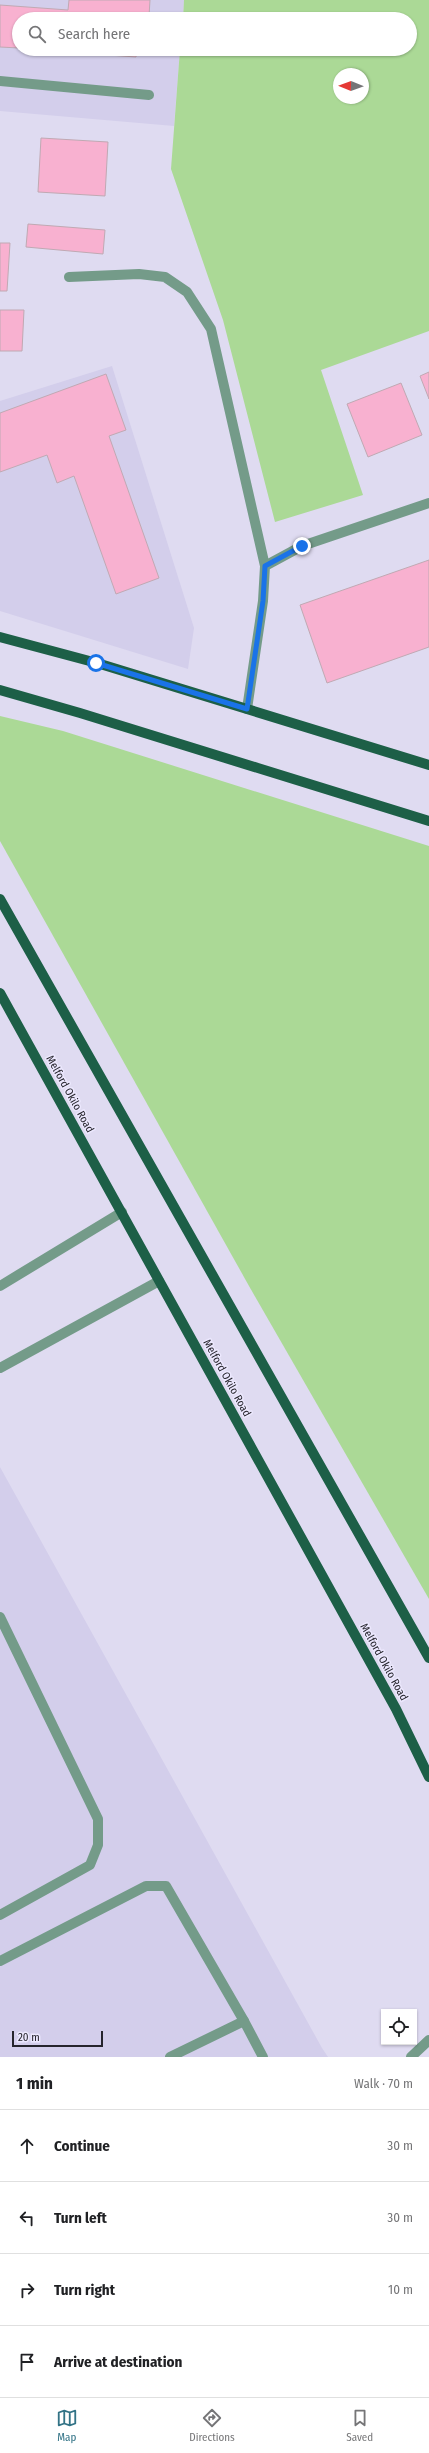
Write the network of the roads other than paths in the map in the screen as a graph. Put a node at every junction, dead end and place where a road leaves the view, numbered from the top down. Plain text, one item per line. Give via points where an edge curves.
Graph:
1 (0, 82) edge
2 (149, 94) dead end
3 (69, 277) dead end
4 (429, 503) edge
5 (265, 566) junction
6 (0, 637) edge
7 (0, 690) edge
8 (247, 709) junction
9 (429, 764) edge
10 (429, 821) edge
11 (0, 899) edge
12 (0, 993) edge
13 (122, 1212) junction
14 (159, 1281) junction
15 (0, 1286) edge
16 (0, 1368) edge
17 (0, 1617) edge
18 (429, 1658) edge
19 (429, 1777) edge
20 (0, 1915) edge
21 (0, 1961) edge
22 (244, 2021) junction
23 (429, 2040) edge
24 (170, 2057) edge
25 (264, 2057) edge
26 (410, 2057) edge

1 - 2 street
3 - 5 street via 138,274 158,276 165,277 187,292 211,329
4 - 5 street via 302,546
5 - 8 street via 263,601
6 - 8 main road
7 - 10 main road
8 - 9 main road
11 - 18 main road
12 - 13 main road, Melford Okilo Road
13 - 14 main road, Melford Okilo Road
13 - 15 street
14 - 16 street
14 - 19 main road, Melford Okilo Road via 396,1709
17 - 20 street via 98,1819 98,1845 90,1865
21 - 22 street via 146,1886 166,1886
22 - 24 street
22 - 25 street
23 - 26 street

